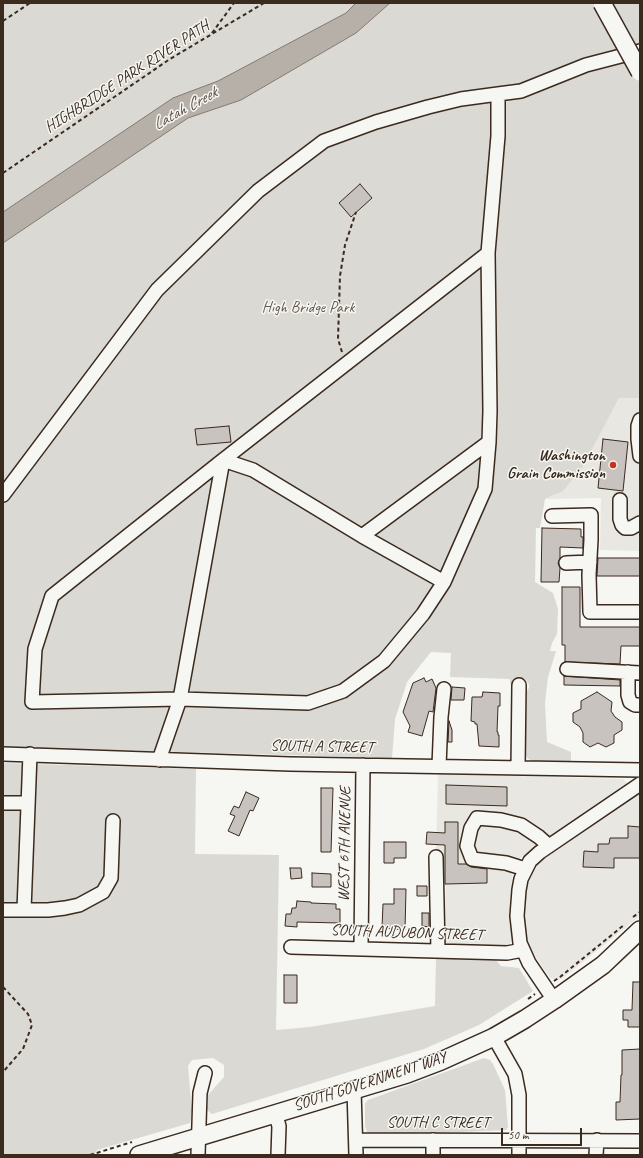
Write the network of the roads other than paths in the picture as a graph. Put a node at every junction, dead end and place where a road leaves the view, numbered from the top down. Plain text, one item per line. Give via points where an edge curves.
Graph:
1 (602, 3) edge
2 (640, 51) edge
3 (640, 72) edge
4 (498, 94) junction
5 (488, 253) junction
6 (640, 420) edge
7 (489, 442) junction
8 (640, 456) edge
9 (223, 460) junction
10 (3, 495) edge
11 (620, 500) dead end
12 (552, 516) dead end
13 (640, 523) edge
14 (362, 536) junction
15 (590, 562) junction
16 (566, 563) dead end
17 (444, 582) junction
18 (640, 612) edge
19 (566, 669) dead end
20 (634, 672) edge
21 (519, 684) dead end
22 (444, 689) dead end
23 (180, 699) junction
24 (640, 705) edge
25 (3, 754) edge
26 (30, 754) junction
27 (159, 760) junction
28 (363, 765) junction
29 (439, 766) junction
30 (518, 768) junction
31 (640, 770) edge
32 (640, 784) edge
33 (3, 803) edge
34 (27, 803) junction
35 (113, 821) dead end
36 (549, 846) junction
37 (436, 857) dead end
38 (525, 869) junction
39 (3, 910) edge
40 (24, 910) junction
41 (640, 930) edge
42 (291, 947) dead end
43 (361, 948) junction
44 (523, 950) junction
45 (438, 951) junction
46 (554, 1000) junction
47 (494, 1037) junction
48 (205, 1073) dead end
49 (354, 1090) junction
50 (275, 1113) junction
51 (199, 1136) junction
52 (356, 1140) junction
53 (433, 1140) junction
54 (519, 1140) junction
55 (597, 1140) junction
56 (640, 1141) edge
57 (138, 1148) edge
58 (198, 1155) edge
59 (278, 1155) edge
60 (356, 1155) edge
61 (433, 1155) edge
62 (519, 1155) edge
63 (596, 1155) edge

1 - 3 main road, bridge
2 - 4 street via 586,65 521,91
4 - 5 street via 498,136
4 - 10 street via 461,99 421,109 324,141 258,191 157,290
5 - 7 street
5 - 9 street
6 - 8 street
7 - 14 street
7 - 17 street via 485,489
9 - 14 street via 253,470
9 - 23 street
9 - 23 street via 52,596 35,649 32,702
11 - 13 street via 622,525 631,528
12 - 15 street via 591,515
14 - 17 street
15 - 16 street
15 - 18 street via 590,612
17 - 23 street via 423,614 384,661 343,690 308,703
19 - 20 street
20 - 24 street via 628,695 630,702
21 - 30 street
22 - 29 street
23 - 27 street
25 - 26 street, SOUTH A STREET
26 - 27 street, SOUTH A STREET
26 - 34 street
27 - 28 street, SOUTH A STREET
28 - 29 street, SOUTH A STREET
28 - 43 street, WEST 6TH AVENUE
29 - 30 street, SOUTH A STREET
30 - 31 street, SOUTH A STREET
32 - 36 street
33 - 34 street
34 - 40 street
35 - 40 street via 111,878 102,892 65,908
36 - 38 street via 530,861
36 - 38 street via 521,824 477,818 471,828 467,846 472,859 506,863
37 - 45 street
38 - 44 street via 517,902 518,928
39 - 40 street
41 - 46 main road, SOUTH GOVERNMENT WAY via 603,964
42 - 43 street, SOUTH AUDUBON STREET
43 - 45 street, SOUTH AUDUBON STREET
44 - 45 street, SOUTH AUDUBON STREET via 511,953
44 - 46 street
46 - 47 main road, SOUTH GOVERNMENT WAY
47 - 49 main road, SOUTH GOVERNMENT WAY via 406,1074
47 - 54 street via 515,1074 519,1095
48 - 51 street via 200,1093
49 - 50 main road, SOUTH GOVERNMENT WAY
49 - 52 street
50 - 51 main road, SOUTH GOVERNMENT WAY
50 - 59 street via 279,1126
51 - 57 main road, SOUTH GOVERNMENT WAY
51 - 58 street
52 - 53 street, SOUTH C STREET
52 - 60 street
53 - 54 street, SOUTH C STREET
53 - 61 street
54 - 55 street, SOUTH C STREET
54 - 62 street
55 - 56 street, SOUTH C STREET
55 - 63 street

